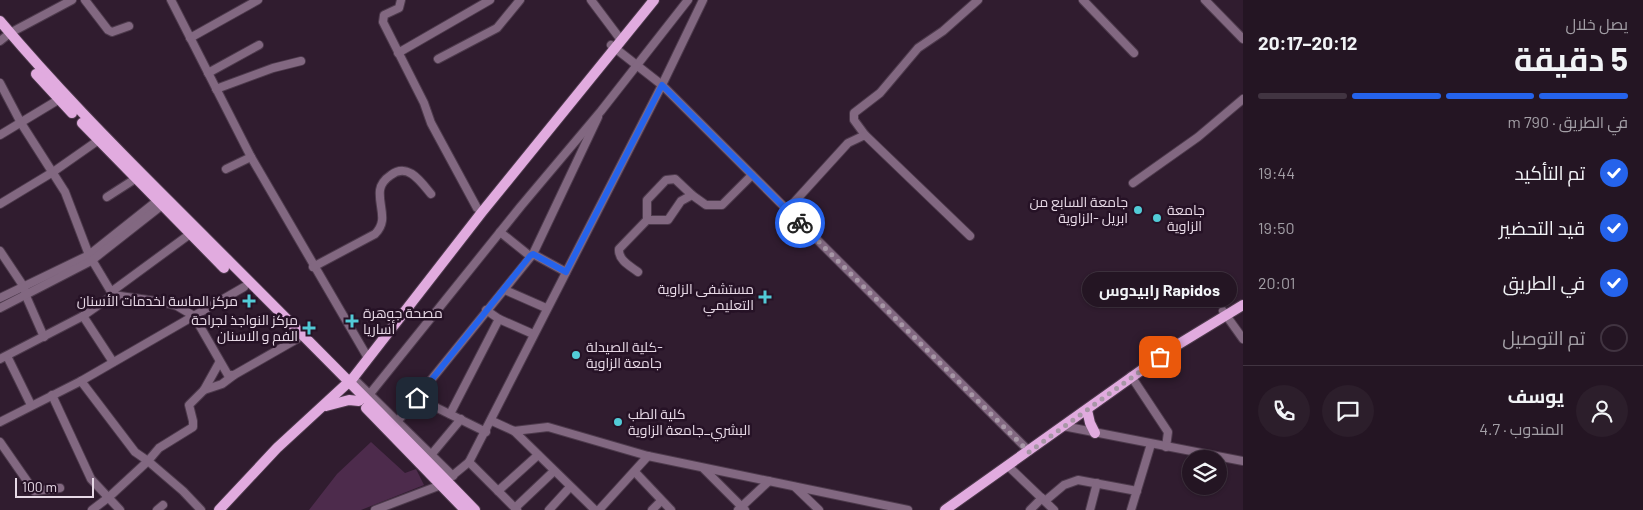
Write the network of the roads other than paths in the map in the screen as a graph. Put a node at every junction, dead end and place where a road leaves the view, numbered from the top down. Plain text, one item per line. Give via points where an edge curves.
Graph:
1 (72, 0) edge
2 (85, 0) edge
3 (171, 0) edge
4 (258, 0) edge
5 (401, 0) edge
6 (490, 0) edge
7 (520, 0) edge
8 (591, 0) edge
9 (646, 0) edge
10 (654, 0) edge
11 (688, 0) edge
12 (703, 0) edge
13 (978, 0) edge
14 (1084, 0) edge
15 (1204, 0) edge
16 (0, 21) edge
17 (129, 26) dead end
18 (4, 36) edge
19 (190, 38) junction
20 (1243, 39) edge
21 (616, 42) junction
22 (259, 45) dead end
23 (398, 53) junction
24 (1134, 53) dead end
25 (438, 59) dead end
26 (301, 61) dead end
27 (635, 65) junction
28 (208, 73) junction
29 (0, 83) edge
30 (662, 85) junction
31 (216, 89) junction
32 (62, 98) junction
33 (1243, 99) edge
34 (601, 111) junction
35 (20, 123) junction
36 (0, 135) edge
37 (865, 135) junction
38 (102, 138) junction
39 (251, 157) junction
40 (226, 169) dead end
41 (53, 172) junction
42 (752, 175) junction
43 (135, 179) junction
44 (1134, 183) dead end
45 (431, 194) dead end
46 (692, 195) junction
47 (108, 197) dead end
48 (163, 201) junction
49 (0, 204) edge
50 (479, 210) junction
51 (787, 210) junction
52 (646, 220) junction
53 (500, 232) junction
54 (190, 234) junction
55 (970, 236) dead end
56 (0, 251) edge
57 (531, 255) junction
58 (90, 258) junction
59 (313, 267) junction
60 (566, 272) junction
61 (638, 272) dead end
62 (24, 287) junction
63 (244, 287) junction
64 (505, 290) junction
65 (112, 293) junction
66 (26, 296) junction
67 (0, 298) edge
68 (1243, 298) edge
69 (1243, 305) edge
70 (0, 308) edge
71 (546, 308) junction
72 (486, 310) junction
73 (1223, 315) junction
74 (82, 316) junction
75 (194, 316) junction
76 (499, 319) junction
77 (533, 334) junction
78 (44, 337) junction
79 (1243, 338) edge
80 (297, 339) junction
81 (366, 355) junction
82 (3, 358) edge
83 (113, 362) junction
84 (219, 363) junction
85 (234, 375) junction
86 (1131, 376) junction
87 (81, 381) junction
88 (346, 382) junction
89 (204, 390) junction
90 (52, 395) junction
91 (370, 395) junction
92 (417, 398) junction
93 (360, 401) junction
94 (31, 405) junction
95 (322, 406) junction
96 (1086, 410) junction
97 (450, 414) junction
98 (461, 419) junction
99 (492, 421) junction
100 (0, 422) edge
101 (397, 422) junction
102 (1063, 426) junction
103 (514, 431) junction
104 (486, 432) junction
105 (1095, 433) junction
106 (0, 442) edge
107 (1151, 444) junction
108 (1166, 446) junction
109 (1029, 452) junction
110 (430, 455) junction
111 (538, 455) junction
112 (648, 456) junction
113 (148, 461) junction
114 (1243, 461) edge
115 (469, 462) junction
116 (1008, 466) junction
117 (703, 468) junction
118 (554, 471) junction
119 (635, 472) junction
120 (447, 480) junction
121 (769, 481) junction
122 (1097, 483) junction
123 (570, 487) junction
124 (795, 487) junction
125 (60, 488) dead end
126 (498, 491) junction
127 (1137, 491) junction
128 (109, 497) junction
129 (1043, 500) junction
130 (661, 501) junction
131 (891, 508) edge
132 (516, 509) edge
133 (741, 509) edge
134 (92, 510) edge
135 (120, 510) edge
136 (201, 510) edge
137 (212, 510) edge
138 (219, 510) edge
139 (375, 510) edge
140 (465, 510) edge
141 (475, 510) edge
142 (549, 510) edge
143 (595, 510) edge
144 (600, 510) edge
145 (652, 510) edge
146 (671, 510) edge
147 (819, 510) edge
148 (908, 510) edge
149 (945, 510) edge
150 (1030, 510) edge
151 (1054, 510) edge
152 (1090, 510) edge
153 (1131, 510) edge

1 - 18 street
2 - 17 street via 108,30 112,32
3 - 19 street
4 - 19 street
5 - 23 street via 399,8 382,18
6 - 23 street
7 - 25 street via 497,28
8 - 21 street
9 - 21 main road
10 - 21 main road
11 - 27 street
12 - 30 street
13 - 37 street via 918,48 880,93 854,113 854,120
14 - 24 street
15 - 20 street
16 - 18 main road
18 - 32 main road
19 - 28 street
21 - 27 street
21 - 50 main road
22 - 28 street
23 - 50 street via 431,123
26 - 31 street
27 - 30 street
27 - 34 street
28 - 31 street
29 - 35 street
30 - 42 street
30 - 60 street
31 - 39 street
32 - 35 street
32 - 38 main road
33 - 44 street via 1198,137
34 - 53 street
34 - 57 street
35 - 36 street
35 - 41 street
37 - 51 street via 848,144
37 - 55 street
38 - 41 street
38 - 43 main road
38 - 48 main road
39 - 40 street
39 - 59 street
41 - 49 street
41 - 58 street via 70,204
42 - 46 street via 722,205 706,205
42 - 51 street
43 - 47 street
43 - 48 main road
45 - 59 street via 414,175 404,170 393,173 382,181 380,189 384,223 380,229
46 - 52 street via 681,201 668,220
46 - 52 street via 675,179 666,180 647,200
48 - 54 main road
48 - 58 street
48 - 88 main road
50 - 81 main road
51 - 109 street
52 - 61 street via 618,254
53 - 57 street
53 - 91 street
54 - 63 main road
54 - 65 street
56 - 62 street
57 - 60 street
57 - 64 street
58 - 62 street
58 - 65 street
58 - 66 street
59 - 81 street
60 - 71 street
62 - 66 street
62 - 67 street
63 - 75 street
63 - 80 main road
64 - 71 street
64 - 72 street
65 - 74 street
65 - 75 street via 162,302
66 - 70 street
66 - 78 street
68 - 73 main road
69 - 73 main road
71 - 77 street
72 - 76 street
72 - 92 street
73 - 79 street
73 - 86 main road
74 - 78 street
74 - 83 street
75 - 83 street
75 - 84 street
76 - 77 street
76 - 97 street
77 - 99 street
78 - 82 street
80 - 85 street
80 - 88 main road
81 - 88 main road
82 - 94 street
83 - 87 street
84 - 85 street via 224,372
84 - 89 street
85 - 89 street via 222,384
86 - 96 main road
86 - 108 street via 1168,432
87 - 90 street
87 - 113 street via 135,452
88 - 91 street
88 - 93 main road
88 - 95 main road
88 - 120 main road
88 - 137 main road via 272,448
89 - 113 street via 189,406 193,427 159,448
90 - 94 street
90 - 128 street via 91,480
91 - 101 street
92 - 97 street
92 - 101 street
93 - 95 main road
93 - 120 main road
94 - 100 street
95 - 138 main road
96 - 102 main road
96 - 105 main road
97 - 98 street
98 - 104 street
98 - 110 street
99 - 103 street
99 - 104 street
101 - 110 street
102 - 105 street
102 - 109 main road
103 - 111 street
103 - 112 street via 548,427
104 - 115 street
105 - 107 street
106 - 125 street via 34,491
107 - 108 street
107 - 127 street
108 - 114 street
109 - 116 main road
110 - 120 street
111 - 118 street
111 - 126 street
112 - 117 street
112 - 119 street
113 - 128 street
113 - 136 street
115 - 120 street
115 - 126 street
116 - 129 street
116 - 149 main road
117 - 121 street
117 - 133 street
118 - 123 street
118 - 132 street
119 - 130 street
119 - 144 street
120 - 139 street
120 - 140 main road
120 - 141 main road
121 - 124 street
121 - 133 street
122 - 127 street
122 - 129 street via 1078,480
122 - 152 street
123 - 142 street
123 - 143 street
124 - 131 street
124 - 147 street
126 - 132 street
127 - 153 street
128 - 134 street
128 - 135 street
129 - 150 street
129 - 151 street
130 - 145 street
130 - 146 street
131 - 148 street

